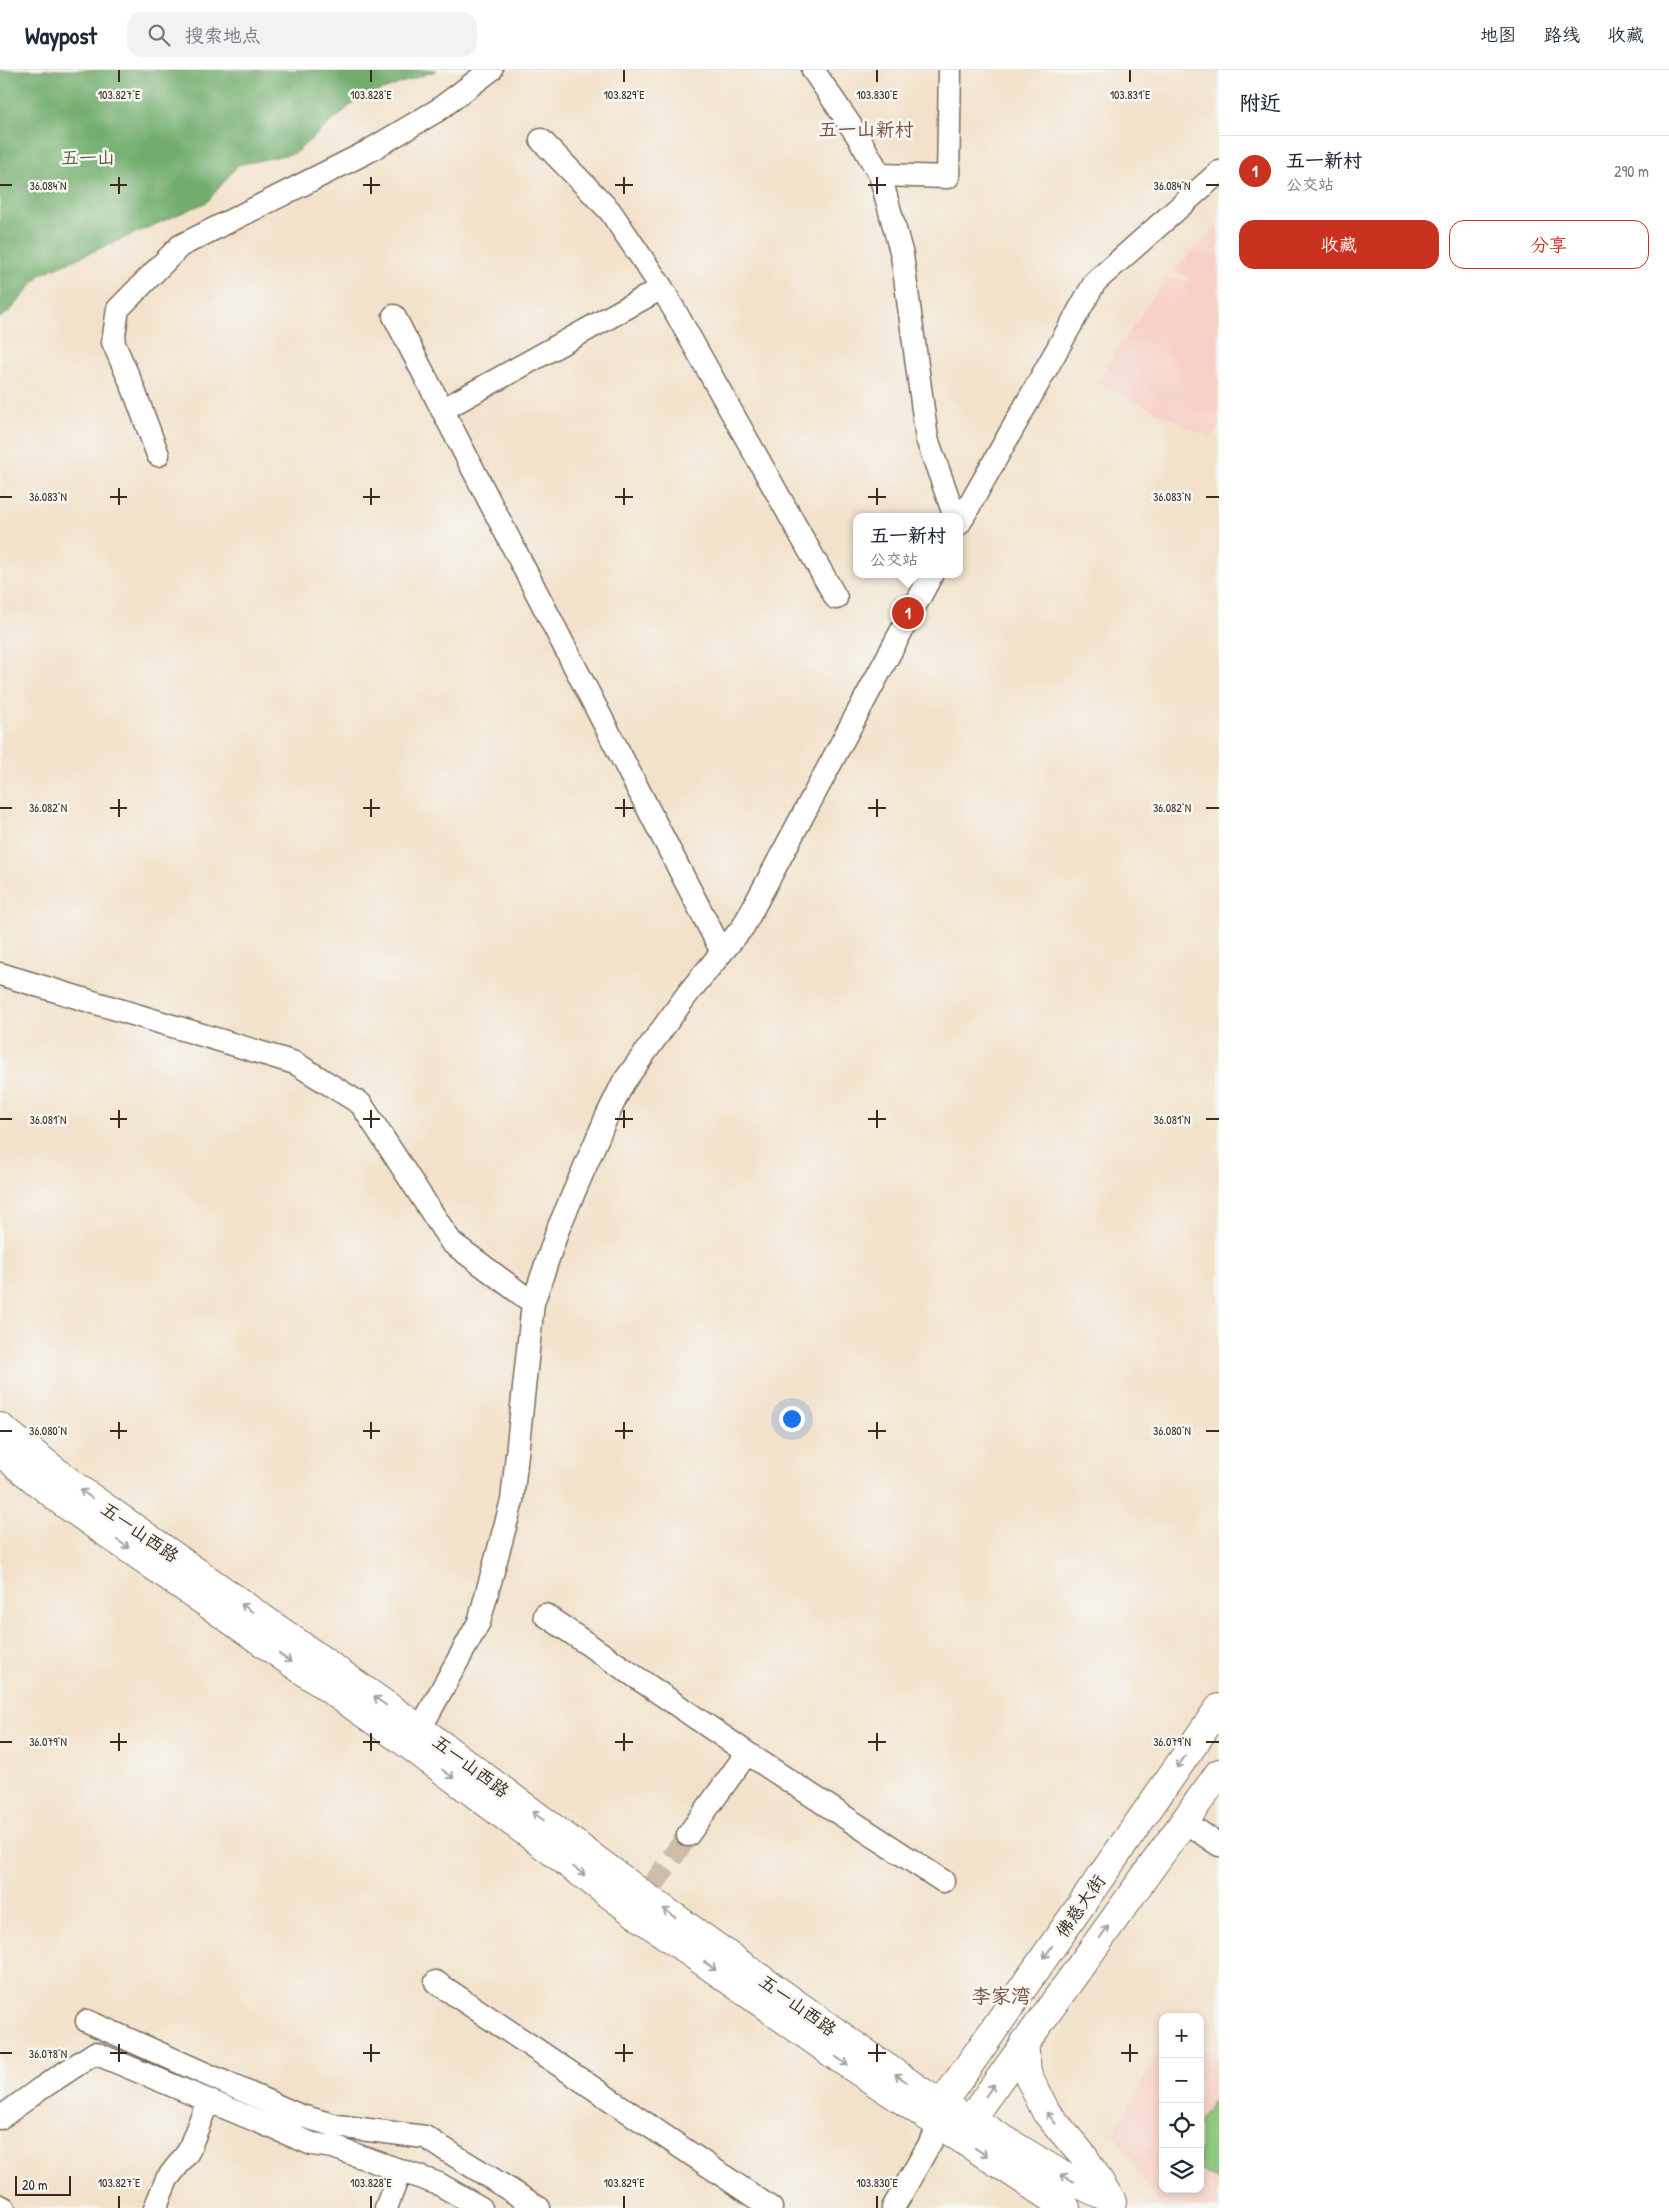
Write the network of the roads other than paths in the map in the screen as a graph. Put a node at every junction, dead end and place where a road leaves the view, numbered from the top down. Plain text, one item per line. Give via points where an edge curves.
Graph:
1 (491, 70) edge
2 (813, 70) edge
3 (950, 70) edge
4 (541, 140) dead end
5 (1219, 172) edge
6 (880, 175) junction
7 (662, 288) junction
8 (394, 316) dead end
9 (442, 410) junction
10 (158, 455) dead end
11 (954, 513) edge
12 (963, 517) edge
13 (930, 578) edge
14 (836, 598) dead end
15 (722, 952) junction
16 (0, 974) edge
17 (533, 1303) junction
18 (0, 1427) edge
19 (0, 1452) edge
20 (545, 1616) dead end
21 (1219, 1708) edge
22 (415, 1737) junction
23 (747, 1753) junction
24 (1219, 1773) edge
25 (1185, 1822) junction
26 (688, 1835) tunnel mouth
27 (1219, 1845) edge
28 (943, 1881) dead end
29 (436, 1982) dead end
30 (87, 2021) dead end
31 (1024, 2042) junction
32 (208, 2101) junction
33 (941, 2115) junction
34 (0, 2118) edge
35 (970, 2120) junction
36 (400, 2171) junction
37 (1114, 2204) edge
38 (0, 2206) edge
39 (4, 2208) edge
40 (155, 2208) edge
41 (386, 2208) edge
42 (481, 2208) edge
43 (539, 2208) edge
44 (771, 2208) edge
45 (893, 2208) edge
46 (1066, 2208) edge

1 - 10 street via 438,110 367,152 180,246 118,309 113,342
2 - 6 street
3 - 6 street via 948,177
4 - 7 street via 610,211
5 - 12 street via 1095,282
6 - 11 street via 902,255 927,439
7 - 9 street
7 - 14 street
8 - 9 street
9 - 15 street
13 - 15 street via 743,927
15 - 17 street via 688,992 623,1083 558,1229
16 - 17 street via 295,1063 336,1088 361,1104 451,1242
17 - 22 street via 512,1501 478,1622
22 -> 18 main road, 五一山西路 via 76,1487
19 -> 22 main road, 五一山西路 via 65,1504
20 - 23 street
21 -> 33 main road, 佛慈大街
33 -> 22 main road, 五一山西路 via 649,1890
22 -> 33 main road, 五一山西路 via 642,1917 843,2061
23 - 26 street
23 - 28 street
24 - 25 main road, 佛慈大街
25 - 27 street
31 -> 25 main road, 佛慈大街
29 - 44 street
30 - 43 street via 298,2115 336,2126 425,2137
35 -> 31 main road, 佛慈大街
37 -> 31 main road via 1084,2157 1046,2112 1027,2073
32 - 34 street via 95,2054
32 - 36 street via 312,2144 333,2147
32 - 40 street via 188,2152 167,2179
33 - 35 main road
33 - 45 street
33 -> 46 main road
37 -> 35 main road
36 - 41 street
36 - 42 street via 439,2184
38 - 39 street

